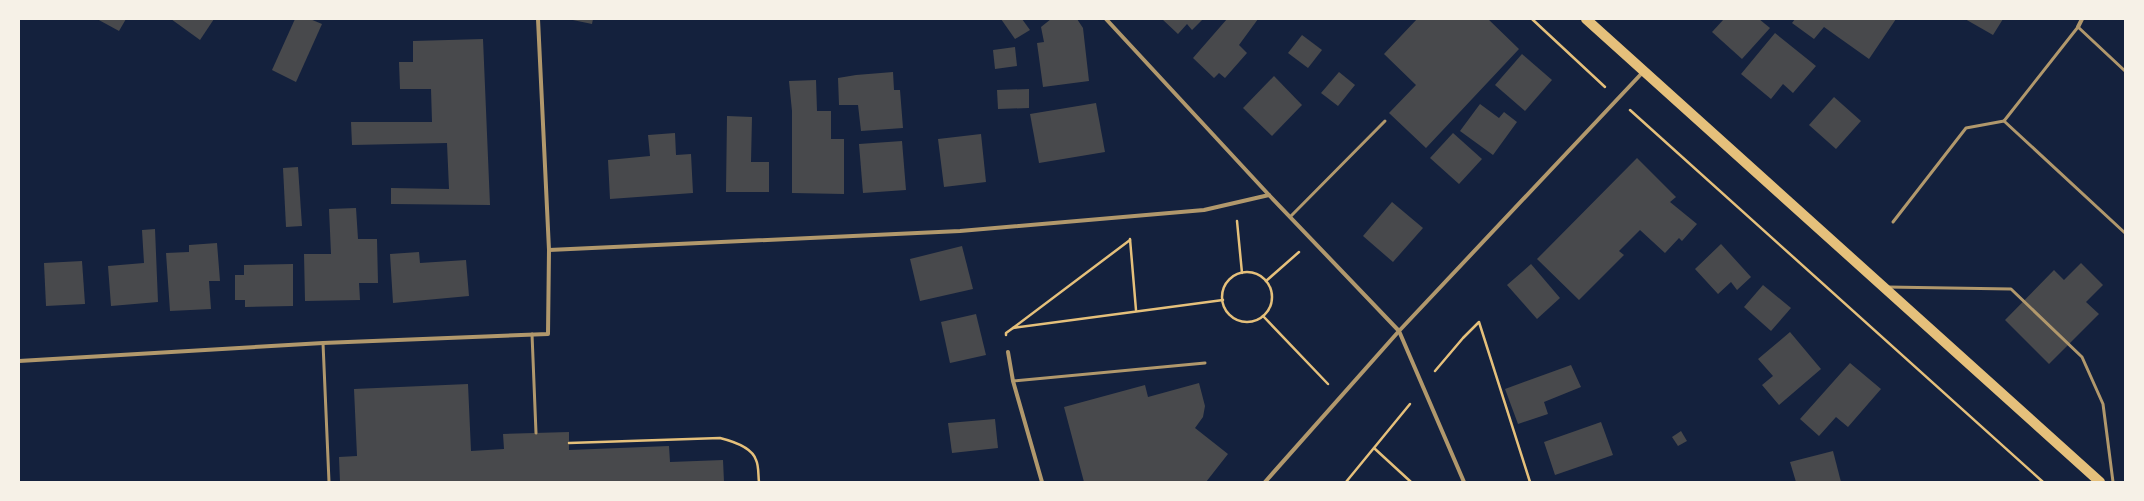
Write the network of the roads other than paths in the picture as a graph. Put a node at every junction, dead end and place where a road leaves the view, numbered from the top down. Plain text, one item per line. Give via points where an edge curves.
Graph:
1 (538, 19) edge
2 (1106, 19) edge
3 (1586, 19) edge
4 (2082, 19) edge
5 (2078, 27) junction
6 (2125, 71) edge
7 (1644, 72) junction
8 (1385, 121) dead end
9 (2004, 121) junction
10 (1269, 195) junction
11 (1290, 217) junction
12 (1893, 222) dead end
13 (2125, 233) edge
14 (549, 250) junction
15 (1884, 287) junction
16 (1399, 331) junction
17 (532, 334) junction
18 (323, 343) junction
19 (1008, 352) road end
20 (19, 361) edge
21 (1205, 363) dead end
22 (1013, 381) junction
23 (536, 433) dead end
24 (329, 482) edge
25 (1042, 482) edge
26 (1265, 482) edge
27 (1464, 482) edge
28 (2100, 482) edge
29 (2113, 482) edge

1 - 14 street
2 - 10 street
3 - 7 main road
4 - 5 street
5 - 6 lane
5 - 9 lane
7 - 15 main road
7 - 16 street
8 - 11 lane
9 - 12 lane via 1966,128
9 - 13 lane
10 - 11 street
10 - 14 street via 1204,210 960,231
11 - 16 street
14 - 17 street via 548,334
15 - 28 main road
15 - 29 lane via 2011,289 2082,357 2103,404
16 - 26 street
16 - 27 street
17 - 18 street
17 - 23 lane
18 - 20 street
18 - 24 lane
19 - 22 street
21 - 22 lane
22 - 25 street

